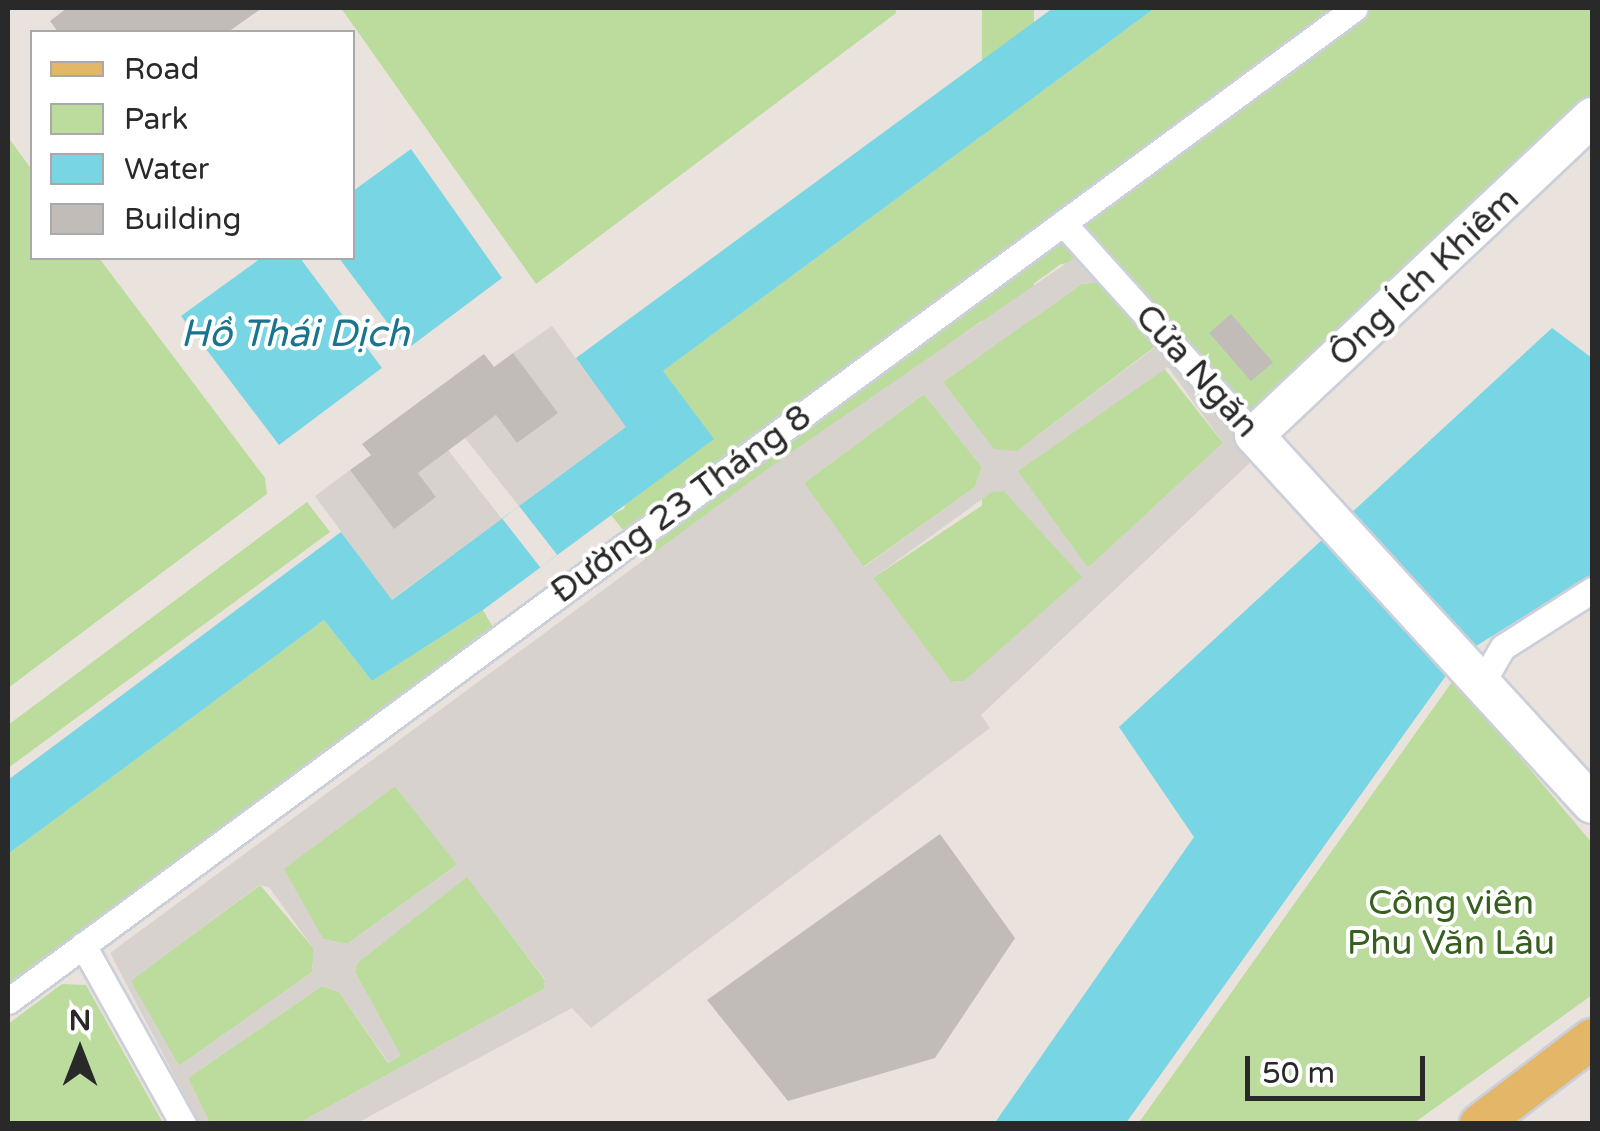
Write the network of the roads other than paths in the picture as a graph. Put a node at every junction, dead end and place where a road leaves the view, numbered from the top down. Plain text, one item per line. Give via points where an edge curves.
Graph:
1 (1355, 8) edge
2 (1592, 117) edge
3 (1063, 223) junction
4 (1254, 435) junction
5 (1592, 590) edge
6 (1476, 673) junction
7 (1592, 804) edge
8 (83, 945) junction
9 (8, 1001) edge
10 (1592, 1039) edge
11 (1592, 1067) edge
12 (183, 1124) edge
13 (1480, 1124) edge
14 (1517, 1124) edge

1 - 3 street, Đường 23 Tháng 8
2 - 4 street, Ông Ích Khiêm
3 - 4 street, Cửa Ngăn
3 - 8 street, Đường 23 Tháng 8
4 - 6 street, Cửa Ngăn
5 - 6 street via 1503,647
6 - 7 street
8 - 9 street, Đường 23 Tháng 8
8 - 12 street
10 - 13 main road
11 - 14 main road

